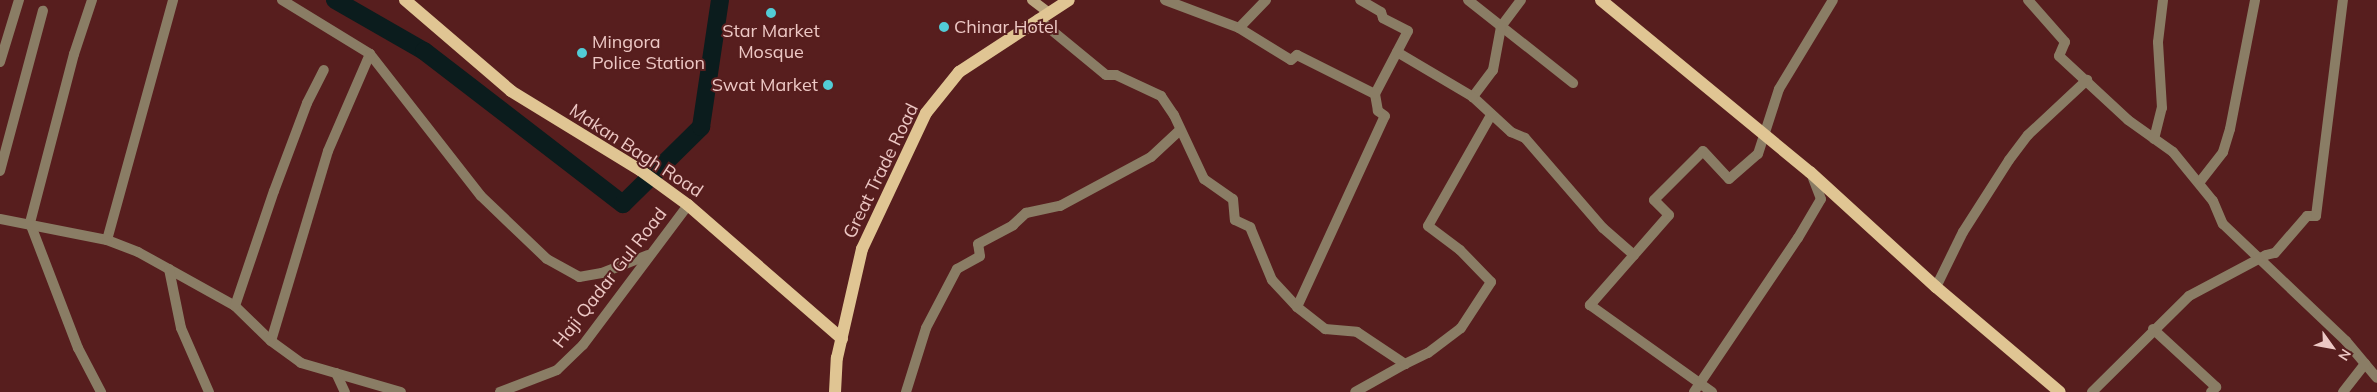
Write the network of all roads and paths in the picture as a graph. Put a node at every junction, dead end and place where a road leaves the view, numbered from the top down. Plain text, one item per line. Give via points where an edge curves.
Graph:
1 (19, 0) edge
2 (92, 0) edge
3 (173, 0) edge
4 (282, 0) edge
5 (405, 0) edge
6 (1032, 0) edge
7 (1069, 0) edge
8 (1165, 0) edge
9 (1266, 0) edge
10 (1360, 0) edge
11 (1468, 0) edge
12 (1521, 0) edge
13 (1601, 0) edge
14 (1833, 0) edge
15 (2028, 0) edge
16 (2163, 0) edge
17 (2255, 0) edge
18 (2343, 0) edge
19 (43, 12) dead end
20 (1044, 16) junction
21 (1501, 27) junction
22 (1239, 28) junction
23 (1397, 52) junction
24 (370, 54) junction
25 (0, 62) edge
26 (324, 70) dead end
27 (2087, 80) junction
28 (1573, 83) dead end
29 (1375, 94) junction
30 (1473, 97) junction
31 (1491, 115) junction
32 (1180, 130) junction
33 (1764, 134) junction
34 (2154, 139) junction
35 (0, 171) edge
36 (1810, 172) junction
37 (2199, 183) junction
38 (688, 205) junction
39 (0, 219) edge
40 (30, 223) junction
41 (106, 240) junction
42 (648, 255) junction
43 (1634, 255) junction
44 (2258, 259) junction
45 (169, 269) junction
46 (1936, 287) junction
47 (235, 306) junction
48 (1297, 307) junction
49 (2153, 330) junction
50 (842, 339) junction
51 (272, 341) junction
52 (1405, 364) junction
53 (2365, 364) junction
54 (336, 373) junction
55 (2377, 378) edge
56 (1698, 389) edge
57 (101, 392) edge
58 (209, 392) edge
59 (345, 392) edge
60 (401, 392) edge
61 (500, 392) edge
62 (835, 392) edge
63 (906, 392) edge
64 (1355, 392) edge
65 (1712, 392) edge
66 (2060, 392) edge
67 (2092, 392) edge
68 (2210, 392) edge
69 (2343, 392) edge

1 - 25 street
2 - 40 street via 74,54
3 - 41 street
4 - 24 street
5 - 38 main road, Makan Bagh Road via 511,91 640,170
6 - 20 main road
7 - 20 main road, Great Trade Road
8 - 22 street
9 - 22 street
10 - 23 street via 1381,12 1383,18 1408,31
11 - 21 street
12 - 21 street
13 - 33 main road
14 - 33 street via 1779,89
15 - 27 street via 2065,42 2059,56
16 - 34 street via 2158,42 2162,108
17 - 37 street via 2223,152
18 - 44 street via 2316,216 2307,216 2275,253
19 - 35 street
20 - 32 street via 1106,75 1116,75 1161,96
20 - 50 main road, Great Trade Road via 960,72 926,113 862,249
21 - 28 street
21 - 30 street via 1493,70
22 - 29 street via 1291,60 1297,55
23 - 29 street
23 - 30 street
24 - 42 street via 481,196 547,259 578,277 602,274
24 - 51 street via 328,151
26 - 47 street via 307,103
27 - 34 street via 2128,120
27 - 46 street via 2028,135 2009,160 1963,232
29 - 48 street via 1378,111 1385,116
30 - 31 street via 1486,106
31 - 43 street via 1525,138 1603,228
31 - 52 street via 1428,226 1460,250 1491,282 1461,328 1428,353
32 - 48 street via 1204,179 1233,199 1235,220 1250,227 1272,280
32 - 63 street via 1151,157 1060,206 1026,213 1013,225 978,244 980,256 958,269 926,328
33 - 36 main road
33 - 43 street via 1758,154 1728,179 1703,152 1654,200 1669,215
34 - 37 street via 2173,152
36 - 46 main road
36 - 56 street via 1821,199
37 - 44 street via 2223,224
38 - 42 street, Haji Qadar Gul Road
38 - 50 main road, Makan Bagh Road
39 - 40 street
40 - 41 street
40 - 57 street via 78,348
41 - 45 street
42 - 61 street, Haji Qadar Gul Road via 583,345 557,370
43 - 56 street via 1590,305
44 - 49 street via 2189,296
44 - 53 street via 2346,341
45 - 47 street
45 - 58 street via 181,328
46 - 66 main road
47 - 51 street
48 - 52 street via 1325,328 1357,332
49 - 67 street
49 - 68 street via 2216,387
50 - 62 main road, Great Trade Road
51 - 54 street via 301,363
52 - 64 street
53 - 55 street
53 - 69 street
54 - 59 street
54 - 60 street
56 - 65 street

